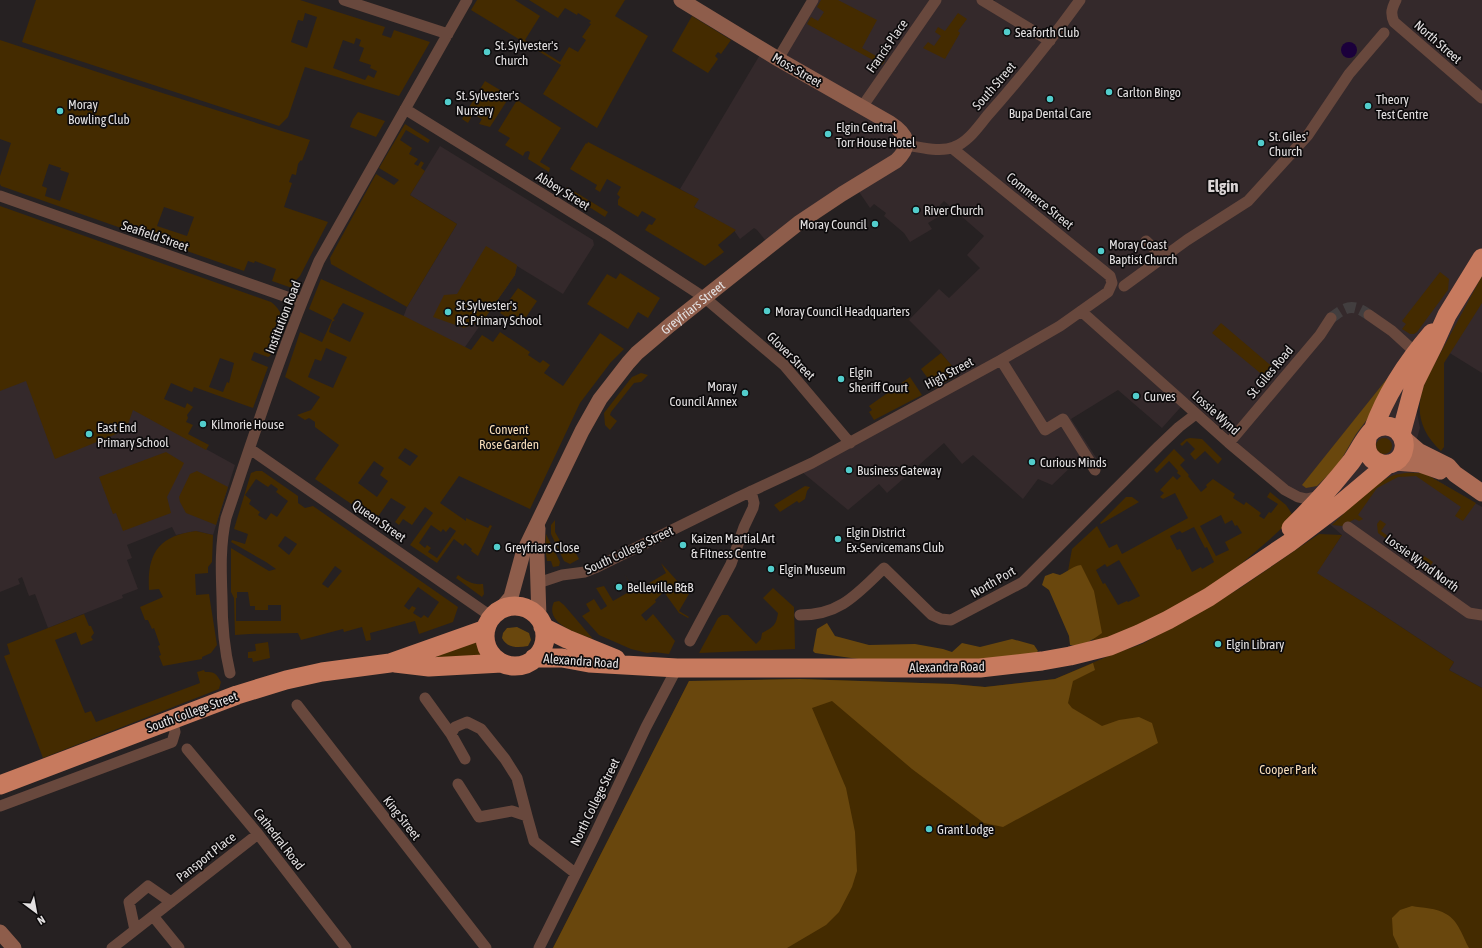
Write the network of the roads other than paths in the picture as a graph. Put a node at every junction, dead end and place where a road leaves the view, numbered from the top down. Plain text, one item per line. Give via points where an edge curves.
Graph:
1 (344, 0) edge
2 (467, 0) edge
3 (681, 0) edge
4 (813, 0) edge
5 (936, 0) edge
6 (982, 0) edge
7 (1080, 0) edge
8 (1396, 0) edge
9 (1384, 33) dead end
10 (448, 34) junction
11 (1050, 41) junction
12 (778, 59) junction
13 (1482, 98) edge
14 (862, 107) junction
15 (405, 109) junction
16 (906, 145) junction
17 (952, 148) junction
18 (0, 196) edge
19 (1146, 241) dead end
20 (1163, 258) junction
21 (1482, 258) edge
22 (1110, 276) joint
23 (1124, 286) dead end
24 (705, 298) junction
25 (301, 302) junction
26 (1081, 311) junction
27 (1369, 315) tunnel mouth
28 (1447, 315) junction
29 (1331, 318) tunnel mouth
30 (1415, 352) junction
31 (1001, 360) junction
32 (1196, 414) junction
33 (1370, 434) junction
34 (1402, 436) junction
35 (850, 442) junction
36 (1229, 443) junction
37 (250, 449) junction
38 (1391, 463) junction
39 (1095, 470) dead end
40 (1455, 474) junction
41 (751, 491) junction
42 (1482, 493) edge
43 (1324, 495) junction
44 (739, 496) joint
45 (538, 523) junction
46 (1348, 527) dead end
47 (1245, 572) junction
48 (538, 583) junction
49 (800, 615) dead end
50 (1482, 615) edge
51 (492, 619) junction
52 (541, 622) junction
53 (690, 641) dead end
54 (534, 658) junction
55 (390, 663) junction
56 (502, 663) junction
57 (628, 664) junction
58 (677, 668) junction
59 (230, 673) dead end
60 (425, 698) dead end
61 (296, 705) dead end
62 (172, 718) junction
63 (451, 734) junction
64 (187, 748) dead end
65 (465, 759) dead end
66 (458, 784) dead end
67 (0, 785) edge
68 (0, 806) edge
69 (526, 816) junction
70 (258, 834) junction
71 (575, 873) junction
72 (171, 902) junction
73 (153, 916) junction
74 (136, 930) junction
75 (0, 932) edge
76 (14, 948) edge
77 (112, 948) edge
78 (179, 948) edge
79 (346, 948) edge
80 (486, 948) edge
81 (539, 948) edge

1 - 10 street
2 - 10 street, Institution Road
3 - 12 street, Moss Street
4 - 12 street
5 - 14 street, Francis Place
6 - 11 street
7 - 11 street, South Street
8 - 13 street, North Street via 1391,14 1394,22
9 - 20 street via 1349,74 1308,135 1248,200
10 - 15 street, Institution Road
11 - 17 street, South Street via 967,138
12 - 14 street, Moss Street
14 - 16 street, Moss Street via 898,129 904,136
15 - 24 street, Abbey Street
15 - 25 street, Institution Road via 319,261
16 - 17 street via 942,150
16 - 24 street, Greyfriars Street via 903,154 896,161 811,214
17 - 22 street, Commerce Street
18 - 25 street, Seafield Street
19 - 20 street
20 - 23 street
21 - 28 highway
22 - 26 street, High Street via 1112,284 1108,292
24 - 35 street, Glover Street via 784,365
24 - 45 street, Greyfriars Street via 637,353 600,399 553,488
25 - 37 street, Institution Road
26 - 31 street, High Street
26 - 32 street, Lossie Wynd
27 - 30 street
28 - 30 highway
28 - 34 highway via 1415,382
29 - 36 street, St. Giles Road
30 - 33 highway via 1379,412
31 - 35 street, High Street
31 - 39 street via 1045,430 1063,419
32 - 36 street, Lossie Wynd
32 - 49 street, North Port via 1159,446 1023,582 952,620 932,615 887,565 841,606 824,613
33 - 34 highway via 1378,427 1385,426 1397,430
33 - 38 highway via 1366,444 1368,455 1377,463
33 - 43 highway
34 - 38 highway via 1403,452 1400,458
34 - 40 main road via 1418,451 1448,466
35 - 41 street, High Street
36 - 43 street, Lossie Wynd via 1285,490 1298,497
37 - 51 street, Queen Street
37 - 59 street, Institution Road via 226,518 222,540 222,614
38 - 40 main road via 1420,464
38 - 47 highway via 1289,543
40 - 42 main road
41 - 44 street, High Street
41 - 53 street via 753,508 731,564
43 - 47 highway
44 - 48 street, South College Street via 595,568
45 - 48 street, Greyfriars Street
45 - 51 street, Greyfriars Street via 523,553 511,597
46 - 50 street, Lossie Wynd North via 1469,613
47 - 58 highway, Alexandra Road via 1209,597 1139,634 1110,646 1042,661 980,668
48 - 52 street, Greyfriars Street
51 - 52 highway via 508,607 516,606 528,610
51 - 55 highway, South College Street
51 - 56 highway via 485,637 486,645 493,656
52 - 54 highway via 543,644
52 - 57 highway, Alexandra Road via 567,639
54 - 56 highway via 519,666
54 - 57 highway, Alexandra Road
55 - 56 highway, South College Street via 429,667
55 - 62 highway, South College Street via 322,672 286,680
57 - 58 highway, Alexandra Road
58 - 71 street, North College Street
60 - 63 street
61 - 80 street, King Street
62 - 67 highway, South College Street
62 - 68 street via 175,732 172,742
63 - 65 street
63 - 69 street via 455,726 467,722 481,729 517,778
64 - 70 street, Cathedral Road
66 - 69 street via 479,817 512,811
69 - 71 street via 534,841
70 - 72 street, Pansport Place
70 - 79 street, Cathedral Road
71 - 81 street, North College Street
72 - 73 street, Pansport Place
72 - 74 street via 148,886 128,902
73 - 74 street, Pansport Place
73 - 78 street
74 - 77 street, Pansport Place
75 - 76 street

